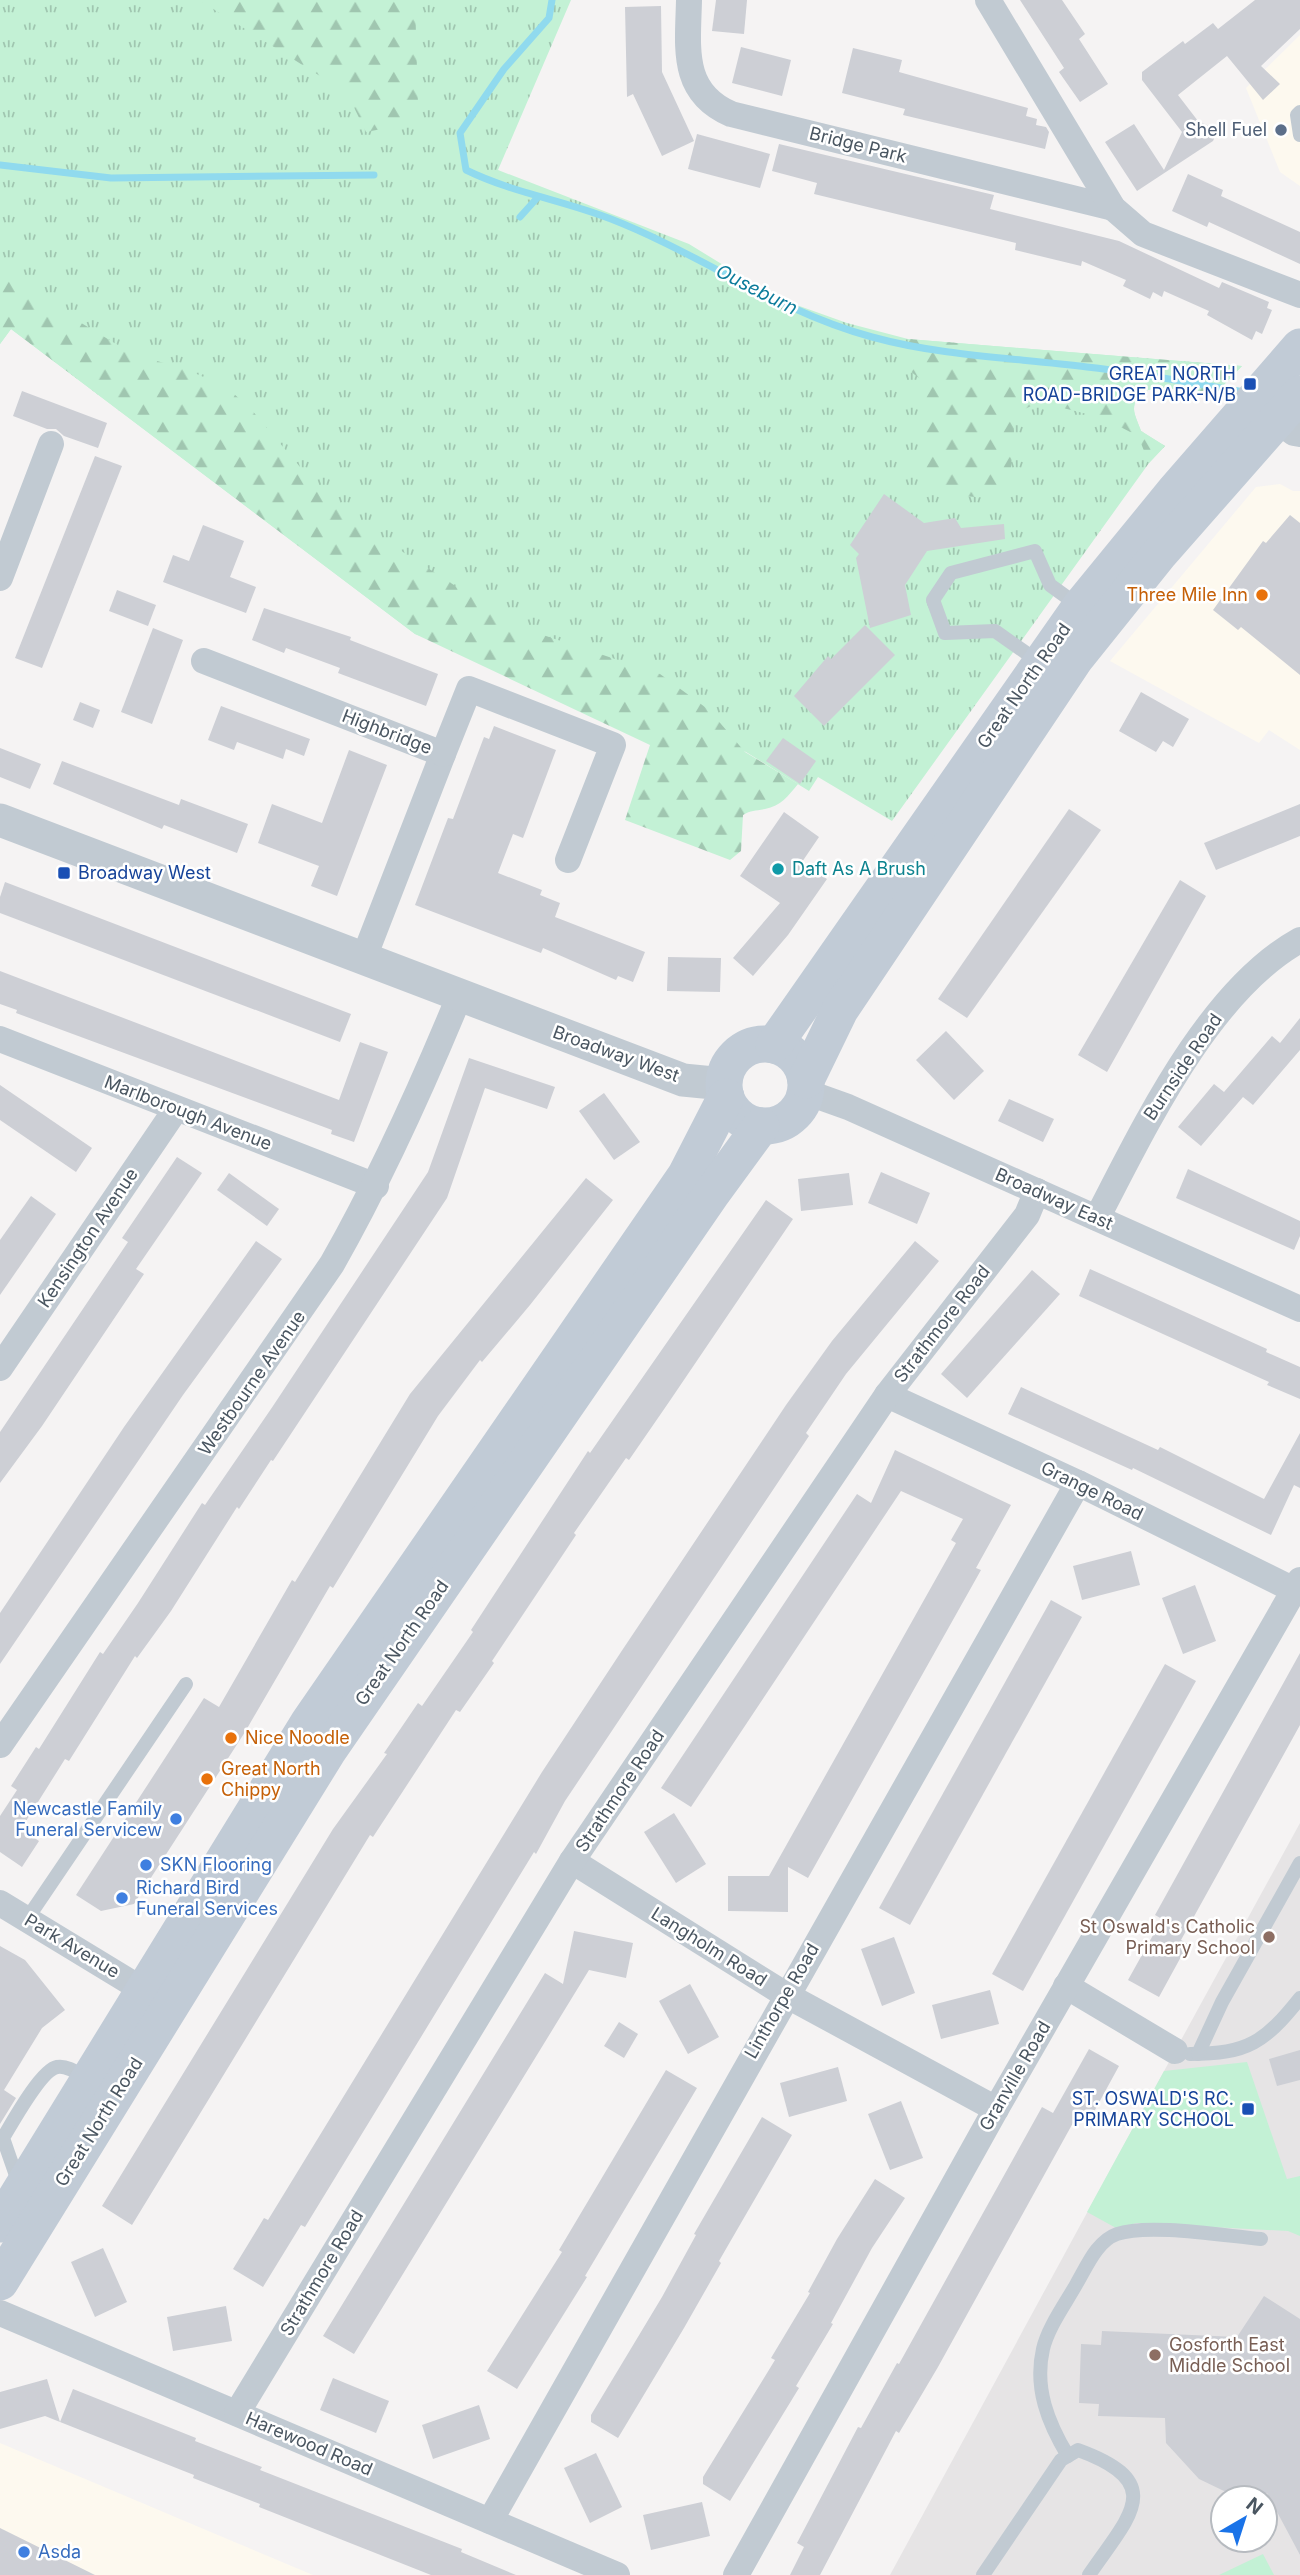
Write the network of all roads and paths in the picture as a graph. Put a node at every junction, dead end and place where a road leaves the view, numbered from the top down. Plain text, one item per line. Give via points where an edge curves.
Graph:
1 (689, 0) edge
2 (988, 0) edge
3 (1300, 112) edge
4 (1300, 135) edge
5 (1114, 208) junction
6 (1300, 295) edge
7 (1300, 347) edge
8 (1279, 406) edge
9 (51, 444) dead end
10 (0, 578) edge
11 (1080, 607) junction
12 (204, 661) dead end
13 (1039, 662) junction
14 (443, 754) junction
15 (0, 820) edge
16 (568, 860) dead end
17 (1300, 940) edge
18 (363, 960) junction
19 (459, 997) junction
20 (0, 1039) edge
21 (774, 1045) junction
22 (806, 1086) junction
23 (725, 1091) junction
24 (176, 1109) junction
25 (761, 1126) junction
26 (376, 1186) junction
27 (1037, 1191) junction
28 (1097, 1219) junction
29 (1300, 1309) edge
30 (0, 1368) edge
31 (887, 1395) junction
32 (1077, 1483) junction
33 (1297, 1585) edge
34 (186, 1684) dead end
35 (0, 1745) edge
36 (572, 1861) junction
37 (1300, 1863) edge
38 (0, 1903) edge
39 (27, 1919) junction
40 (1066, 1986) junction
41 (143, 1990) junction
42 (786, 1995) junction
43 (1300, 1998) edge
44 (1187, 2052) junction
45 (996, 2109) junction
46 (0, 2224) edge
47 (1261, 2239) dead end
48 (0, 2283) edge
49 (0, 2314) edge
50 (237, 2413) junction
51 (1068, 2456) junction
52 (490, 2521) junction
53 (617, 2575) edge
54 (736, 2575) edge
55 (984, 2575) edge
56 (1089, 2575) edge

1 - 5 street, Bridge Park via 688,61 703,95 715,107
2 - 5 street, Bridge Park
3 - 4 lane
5 - 6 street, Bridge Park via 1143,233
7 - 8 main road, Great North Road
8 - 11 main road, Great North Road
8 - 22 main road, Great North Road via 1075,659 840,1010
9 - 10 street
11 - 13 main road, Great North Road
11 - 13 lane via 1050,585 1035,551 951,573 933,600 945,633 995,631
12 - 14 street, Highbridge
13 - 21 main road, Great North Road
14 - 16 street via 469,689 613,745
14 - 18 street, Highbridge
15 - 18 street, Broadway West
17 - 28 street, Burnside Road via 1250,979 1216,1015 1143,1127
18 - 19 street, Broadway West
19 - 23 street, Broadway West
19 - 26 street, Westbourne Avenue
20 - 24 street, Marlborough Avenue
21 - 22 main road via 796,1057
21 - 23 main road, Great North Road via 746,1049 727,1070
22 - 25 main road, Great North Road via 802,1104 785,1122
22 - 27 street, Broadway East
23 - 25 main road via 739,1117
23 - 41 main road, Great North Road via 686,1175 309,1722
24 - 26 street, Marlborough Avenue
24 - 30 street, Kensington Avenue
25 - 48 main road, Great North Road via 328,1751
26 - 35 street, Westbourne Avenue via 300,1314
27 - 28 street, Broadway East
27 - 31 street, Strathmore Road via 1027,1215
28 - 29 street, Broadway East
31 - 32 street, Grange Road
31 - 36 street, Strathmore Road
32 - 33 street, Grange Road
32 - 42 street, Linthorpe Road
33 - 40 street, Granville Road
34 - 39 lane
36 - 42 street, Langholm Road
36 - 50 street, Strathmore Road
37 - 44 lane via 1222,2002
38 - 39 street, Park Avenue
39 - 41 street, Park Avenue
40 - 44 street
40 - 45 street, Granville Road
41 - 46 main road, Great North Road
42 - 45 street, Langholm Road
42 - 52 street, Linthorpe Road
43 - 44 lane via 1256,2044 1240,2051
45 - 54 street, Granville Road
47 - 51 lane via 1149,2231 1114,2235 1103,2244 1043,2348 1044,2411
49 - 50 street, Harewood Road
50 - 52 street, Harewood Road
51 - 55 lane
51 - 56 lane via 1078,2449 1107,2460 1129,2477 1134,2491 1131,2513
52 - 53 street, Harewood Road

